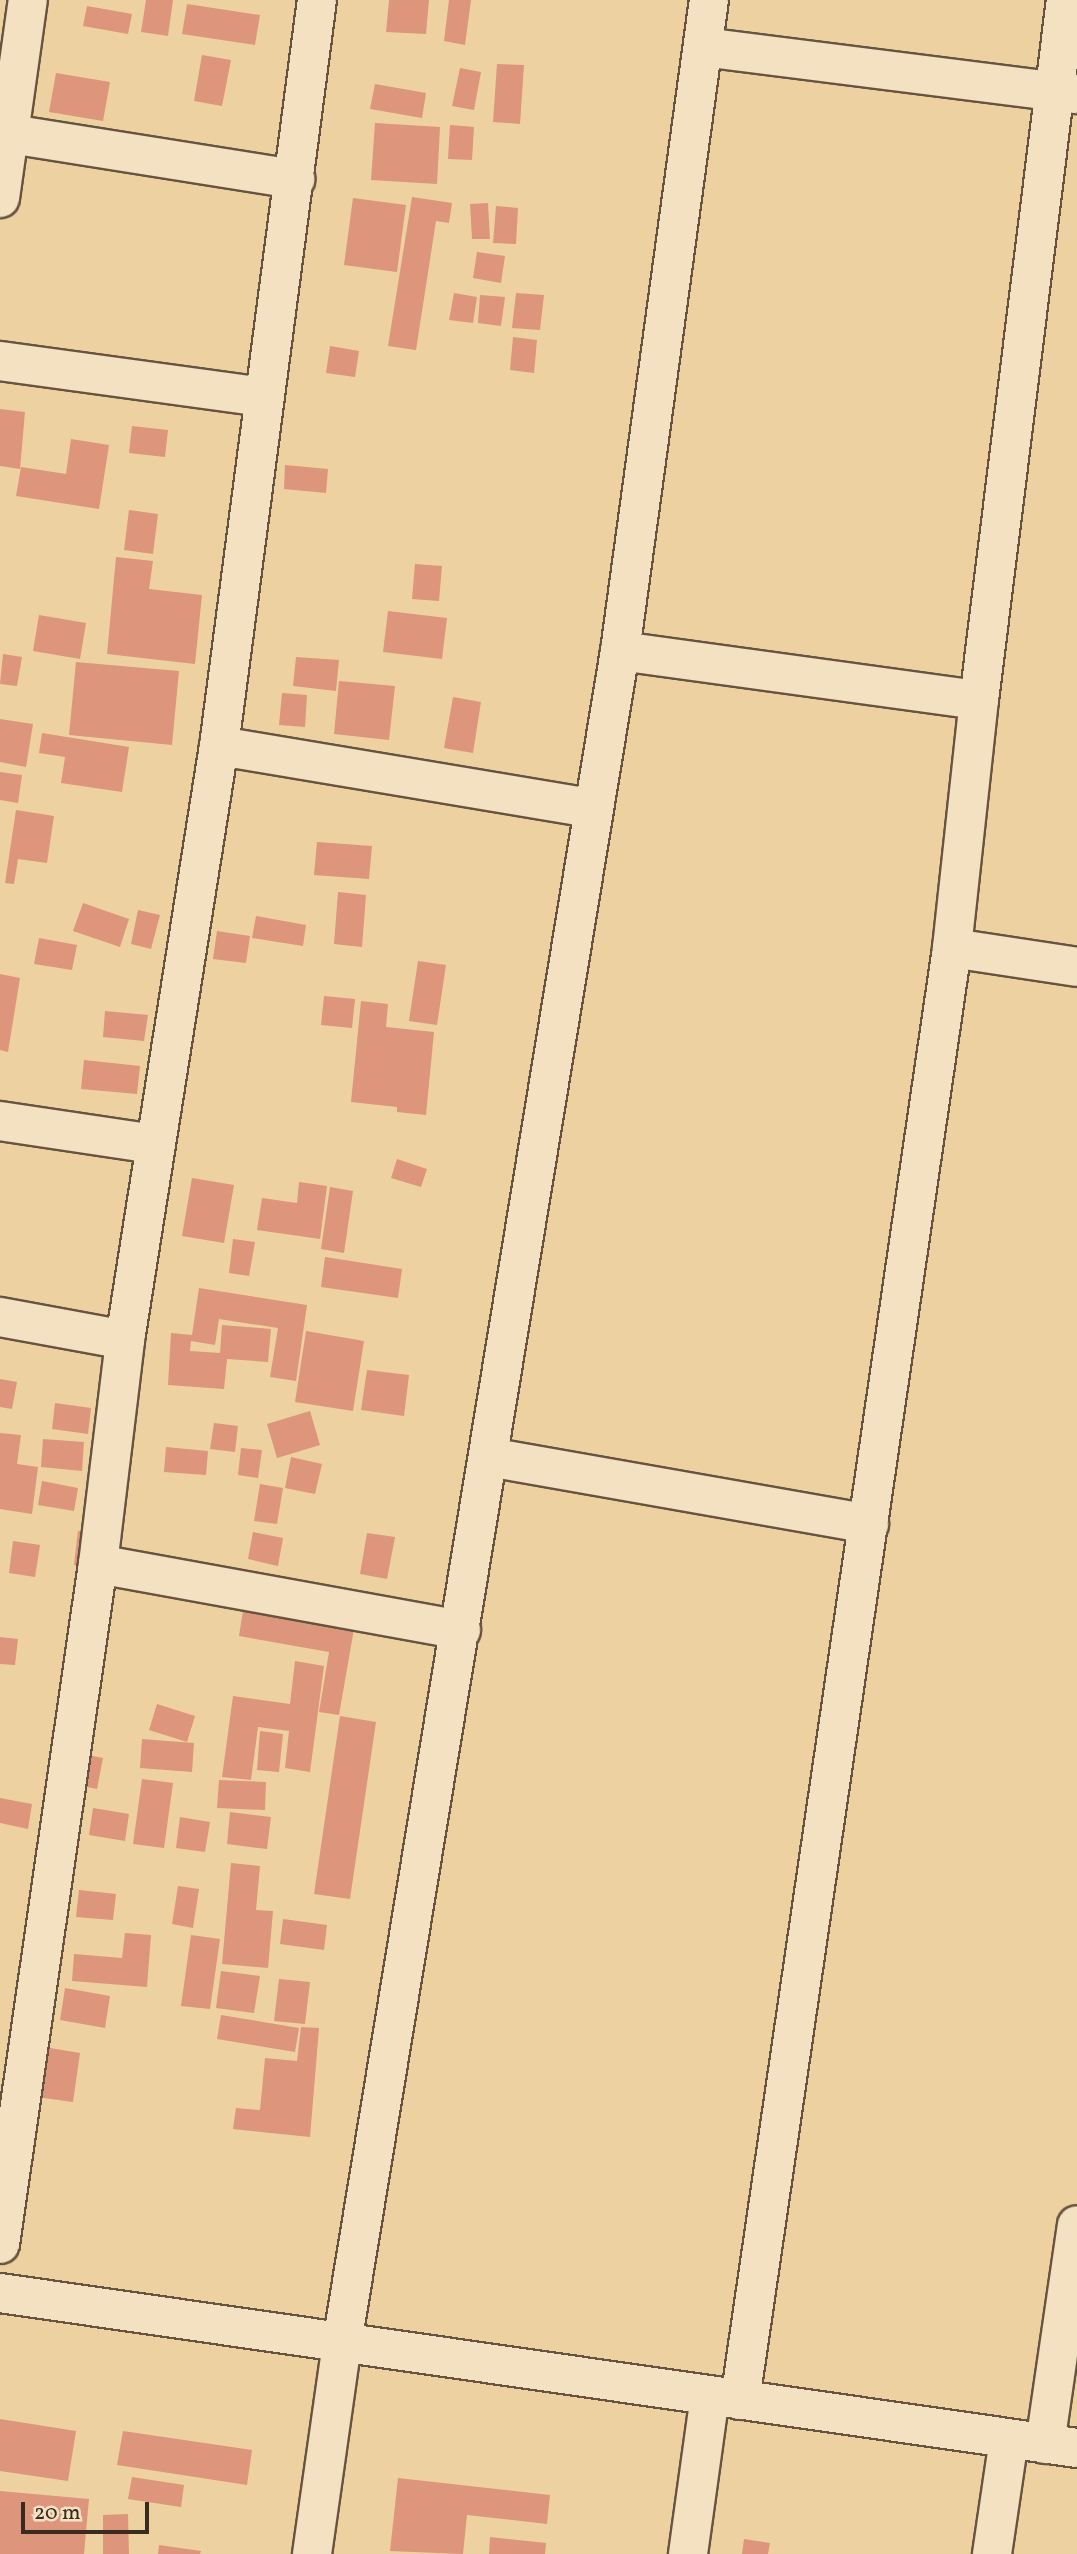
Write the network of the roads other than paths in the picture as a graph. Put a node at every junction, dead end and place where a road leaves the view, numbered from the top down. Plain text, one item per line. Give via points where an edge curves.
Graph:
1 (28, 0) edge
2 (317, 0) edge
3 (709, 0) edge
4 (1066, 0) edge
5 (703, 47) junction
6 (1065, 93) edge
7 (10, 134) junction
8 (295, 179) junction
9 (0, 198) edge
10 (0, 361) edge
11 (264, 397) junction
12 (620, 651) junction
13 (979, 700) junction
14 (219, 746) junction
15 (594, 808) junction
16 (952, 948) junction
17 (1077, 967) edge
18 (0, 1121) edge
19 (154, 1144) junction
20 (0, 1317) edge
21 (125, 1340) junction
22 (489, 1457) junction
23 (869, 1524) junction
24 (98, 1564) junction
25 (461, 1630) junction
26 (1077, 2225) edge
27 (0, 2244) edge
28 (0, 2293) edge
29 (342, 2343) junction
30 (725, 2398) junction
31 (1044, 2444) edge
32 (312, 2554) edge
33 (688, 2554) edge
34 (992, 2554) edge

1 - 7 street
2 - 8 street
3 - 5 street
4 - 6 street
5 - 6 street
5 - 12 street
6 - 13 street
7 - 8 street
7 - 9 street
8 - 11 street
10 - 11 street
11 - 14 street
12 - 13 street
12 - 15 street
13 - 16 street
14 - 15 street
14 - 19 street
15 - 22 street
16 - 17 street
16 - 23 street
18 - 19 street
19 - 21 street
20 - 21 street
21 - 24 street
22 - 23 street
22 - 25 street
23 - 30 street
24 - 25 street
24 - 27 street
25 - 29 street
26 - 31 street
28 - 29 street
29 - 30 street
29 - 32 street
30 - 31 street
30 - 33 street
31 - 34 street

